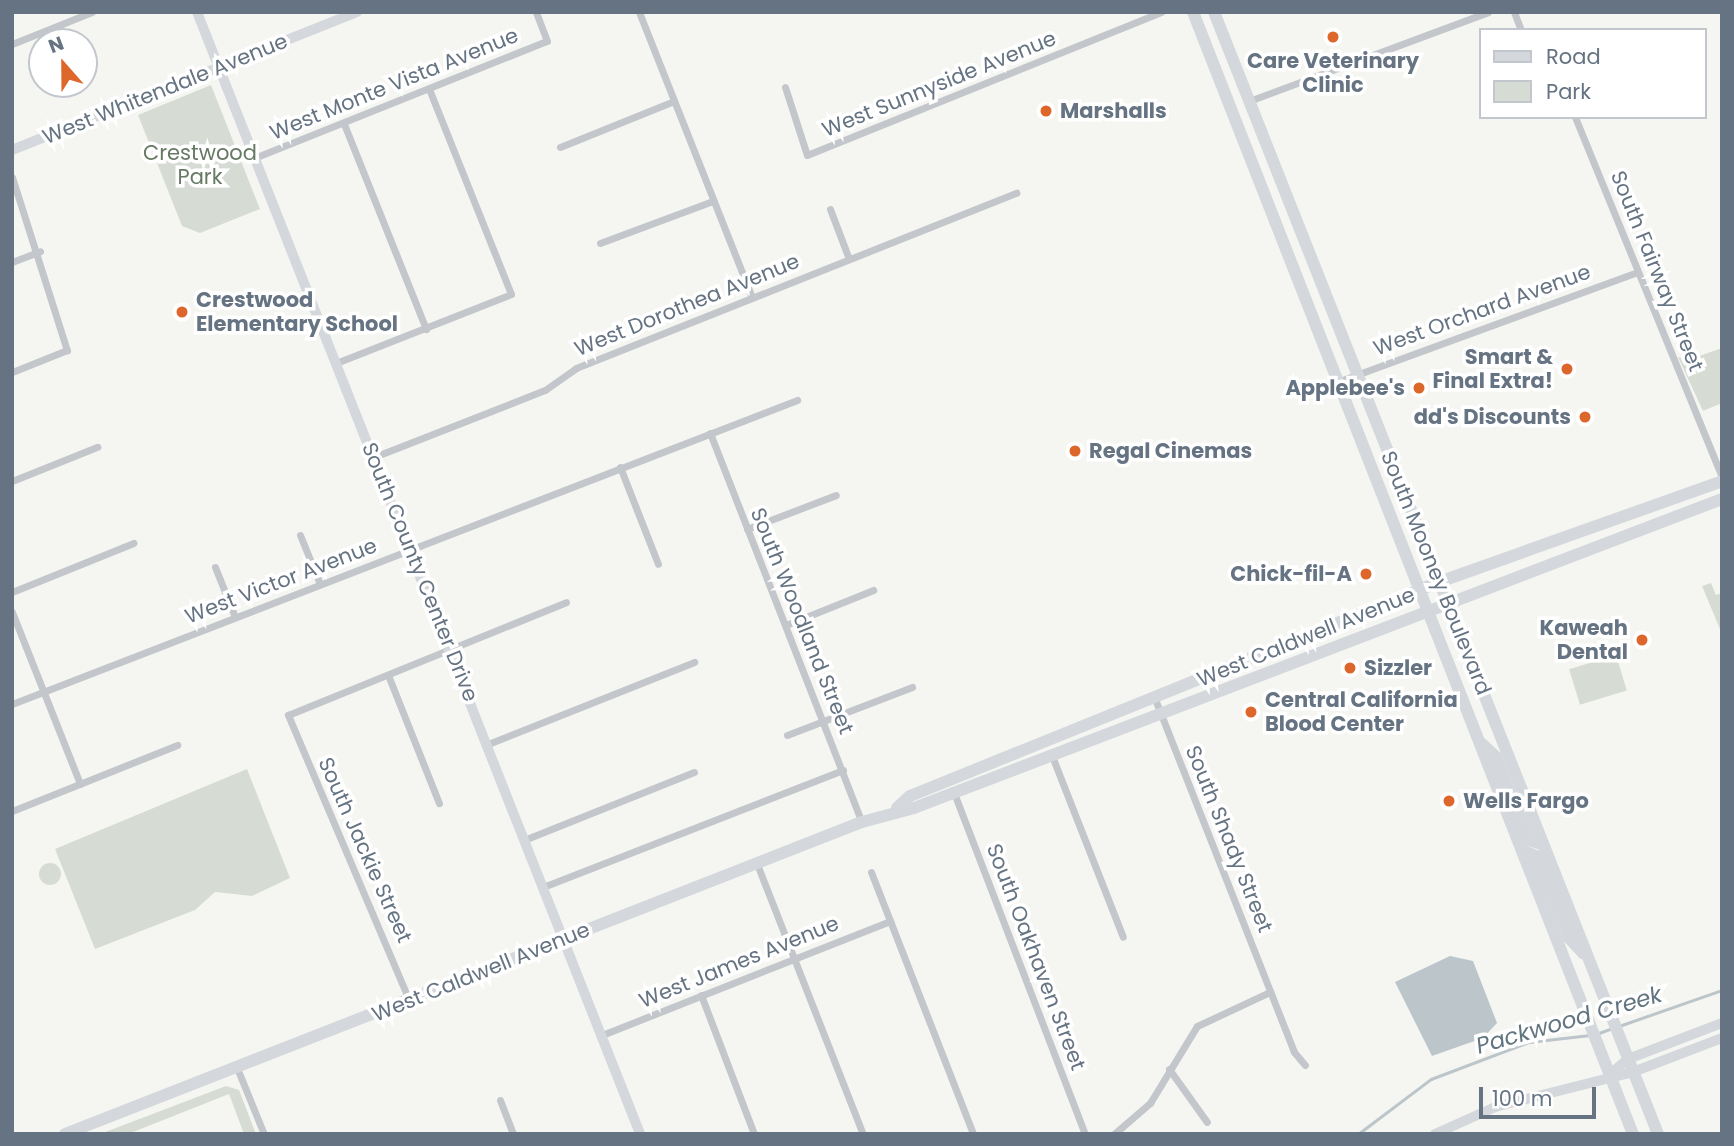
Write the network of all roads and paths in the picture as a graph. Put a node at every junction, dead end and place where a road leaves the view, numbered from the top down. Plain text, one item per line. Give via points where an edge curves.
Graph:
1 (92, 12) edge
2 (197, 12) edge
3 (357, 12) edge
4 (536, 12) edge
5 (639, 12) edge
6 (1161, 12) edge
7 (1193, 12) edge
8 (1214, 12) edge
9 (1488, 12) edge
10 (12, 44) edge
11 (219, 67) junction
12 (785, 87) dead end
13 (429, 89) junction
14 (1249, 101) junction
15 (674, 102) junction
16 (1576, 119) edge
17 (344, 124) junction
18 (560, 147) dead end
19 (12, 150) edge
20 (254, 158) junction
21 (12, 177) edge
22 (1016, 193) dead end
23 (713, 201) junction
24 (830, 209) dead end
25 (600, 243) dead end
26 (40, 251) junction
27 (849, 259) junction
28 (12, 262) edge
29 (1638, 272) junction
30 (752, 297) junction
31 (426, 329) junction
32 (337, 363) junction
33 (12, 372) edge
34 (1357, 375) junction
35 (1338, 382) junction
36 (797, 400) dead end
37 (710, 433) junction
38 (97, 447) dead end
39 (374, 457) junction
40 (620, 467) junction
41 (1722, 479) edge
42 (12, 481) edge
43 (836, 495) dead end
44 (1722, 499) edge
45 (747, 529) junction
46 (300, 535) dead end
47 (133, 543) dead end
48 (411, 551) junction
49 (658, 564) dead end
50 (215, 567) dead end
51 (1439, 582) junction
52 (320, 584) junction
53 (873, 590) dead end
54 (1419, 590) junction
55 (12, 592) edge
56 (1446, 600) junction
57 (566, 602) dead end
58 (1426, 608) junction
59 (12, 612) edge
60 (235, 617) junction
61 (786, 625) junction
62 (452, 650) junction
63 (694, 662) dead end
64 (388, 676) junction
65 (912, 687) dead end
66 (43, 692) junction
67 (1155, 699) junction
68 (12, 704) edge
69 (1160, 714) junction
70 (823, 722) junction
71 (787, 735) dead end
72 (1479, 742) junction
73 (488, 744) junction
74 (177, 745) dead end
75 (1027, 750) junction
76 (1052, 756) junction
77 (843, 769) junction
78 (694, 772) dead end
79 (80, 784) junction
80 (954, 793) junction
81 (439, 803) dead end
82 (897, 808) junction
83 (12, 811) edge
84 (862, 822) junction
85 (524, 840) junction
86 (1541, 844) junction
87 (1524, 851) junction
88 (757, 864) junction
89 (871, 872) dead end
90 (543, 887) junction
91 (890, 921) junction
92 (1123, 937) dead end
93 (563, 939) junction
94 (795, 958) junction
95 (1588, 959) junction
96 (1270, 992) junction
97 (701, 995) junction
98 (409, 1000) junction
99 (1722, 1023) edge
100 (601, 1035) junction
101 (1722, 1038) edge
102 (1628, 1059) junction
103 (1305, 1065) dead end
104 (237, 1068) junction
105 (1169, 1069) junction
106 (1633, 1072) junction
107 (1609, 1075) junction
108 (500, 1100) dead end
109 (1207, 1122) dead end
110 (65, 1134) edge
111 (264, 1134) edge
112 (513, 1134) edge
113 (639, 1134) edge
114 (754, 1134) edge
115 (863, 1134) edge
116 (973, 1134) edge
117 (1085, 1134) edge
118 (1114, 1134) edge
119 (1435, 1134) edge
120 (1633, 1134) edge
121 (1658, 1134) edge

1 - 10 street
2 - 11 street, South County Center Drive
3 - 11 street, West Whitendale Avenue
4 - 13 street, West Monte Vista Avenue via 547,41
5 - 15 street
6 - 12 street, West Sunnyside Avenue via 807,155
7 - 35 main road, South Mooney Boulevard
8 - 14 main road, South Mooney Boulevard
9 - 14 street
11 - 19 street, West Whitendale Avenue
11 - 20 street, South County Center Drive
13 - 17 street, West Monte Vista Avenue
13 - 31 street via 511,294
14 - 34 main road, South Mooney Boulevard
15 - 18 street
15 - 23 street
16 - 29 street, South Fairway Street
17 - 20 street, West Monte Vista Avenue
17 - 31 street
20 - 32 street, South County Center Drive
21 - 26 street
22 - 27 street, West Dorothea Avenue
23 - 25 street
23 - 30 street
24 - 27 street
26 - 28 street
26 - 33 street via 67,350
27 - 30 street, West Dorothea Avenue
29 - 34 street, West Orchard Avenue
29 - 41 street, South Fairway Street
30 - 39 street, West Dorothea Avenue
31 - 32 street
32 - 39 street, South County Center Drive
34 - 35 street, West Orchard Avenue
34 - 51 main road, South Mooney Boulevard
35 - 54 main road, South Mooney Boulevard
36 - 37 street, West Victor Avenue
37 - 40 street, West Victor Avenue
37 - 45 street, South Woodland Street
38 - 42 street
39 - 48 street, South County Center Drive
40 - 48 street, West Victor Avenue
40 - 49 street
41 - 51 main road, West Caldwell Avenue
43 - 45 street
44 - 56 main road, West Caldwell Avenue
45 - 61 street, South Woodland Street
46 - 52 street
47 - 55 street
48 - 52 street, West Victor Avenue
48 - 62 street, South County Center Drive
50 - 60 street
51 - 54 main road, West Caldwell Avenue
51 - 56 main road, South Mooney Boulevard
52 - 60 street, West Victor Avenue
53 - 61 street
54 - 58 main road, South Mooney Boulevard
54 - 67 main road, West Caldwell Avenue
56 - 58 main road, West Caldwell Avenue
56 - 86 main road, South Mooney Boulevard
57 - 62 street
58 - 69 main road, West Caldwell Avenue
58 - 72 main road, South Mooney Boulevard
59 - 66 street
60 - 66 street, West Victor Avenue
61 - 70 street, South Woodland Street
62 - 64 street
62 - 73 street, South County Center Drive
63 - 73 street
64 - 81 street
64 - 98 street, South Jackie Street via 288,715
65 - 70 street
66 - 68 street, West Victor Avenue
66 - 79 street
67 - 69 street, South Shady Street
67 - 75 main road, West Caldwell Avenue
69 - 76 main road, West Caldwell Avenue
69 - 96 street, South Shady Street
70 - 71 street
70 - 77 street, South Woodland Street
72 - 86 main road via 1496,757 1529,839
72 - 87 main road, South Mooney Boulevard
73 - 85 street, South County Center Drive
74 - 79 street
75 - 80 main road via 958,783
75 - 82 main road, West Caldwell Avenue via 910,796
76 - 80 main road, West Caldwell Avenue
76 - 92 street
77 - 84 street, South Woodland Street
77 - 90 street
78 - 85 street
79 - 83 street
80 - 82 main road, West Caldwell Avenue
80 - 117 street, South Oakhaven Street
82 - 84 main road, West Caldwell Avenue
84 - 88 main road, West Caldwell Avenue
85 - 90 street, South County Center Drive
86 - 95 main road, South Mooney Boulevard
87 - 95 main road via 1538,859 1569,938
87 - 107 main road, South Mooney Boulevard
88 - 93 main road, West Caldwell Avenue
88 - 94 street
89 - 91 street
90 - 93 street, South County Center Drive
91 - 94 street, West James Avenue
91 - 116 street
93 - 98 main road, West Caldwell Avenue
93 - 100 street, South County Center Drive
94 - 97 street, West James Avenue
94 - 115 street
95 - 102 main road, South Mooney Boulevard
96 - 103 street, South Shady Street
96 - 105 street via 1205,1019 1186,1037
97 - 100 street, West James Avenue
97 - 114 street
98 - 104 main road, West Caldwell Avenue
99 - 102 street
100 - 113 street, South County Center Drive
101 - 106 street
102 - 106 main road, South Mooney Boulevard
102 - 107 street
104 - 110 main road, West Caldwell Avenue
104 - 111 street
105 - 109 street
105 - 118 street via 1150,1103
106 - 107 street
106 - 121 main road, South Mooney Boulevard
107 - 119 street via 1495,1107
107 - 120 main road, South Mooney Boulevard
108 - 112 street

